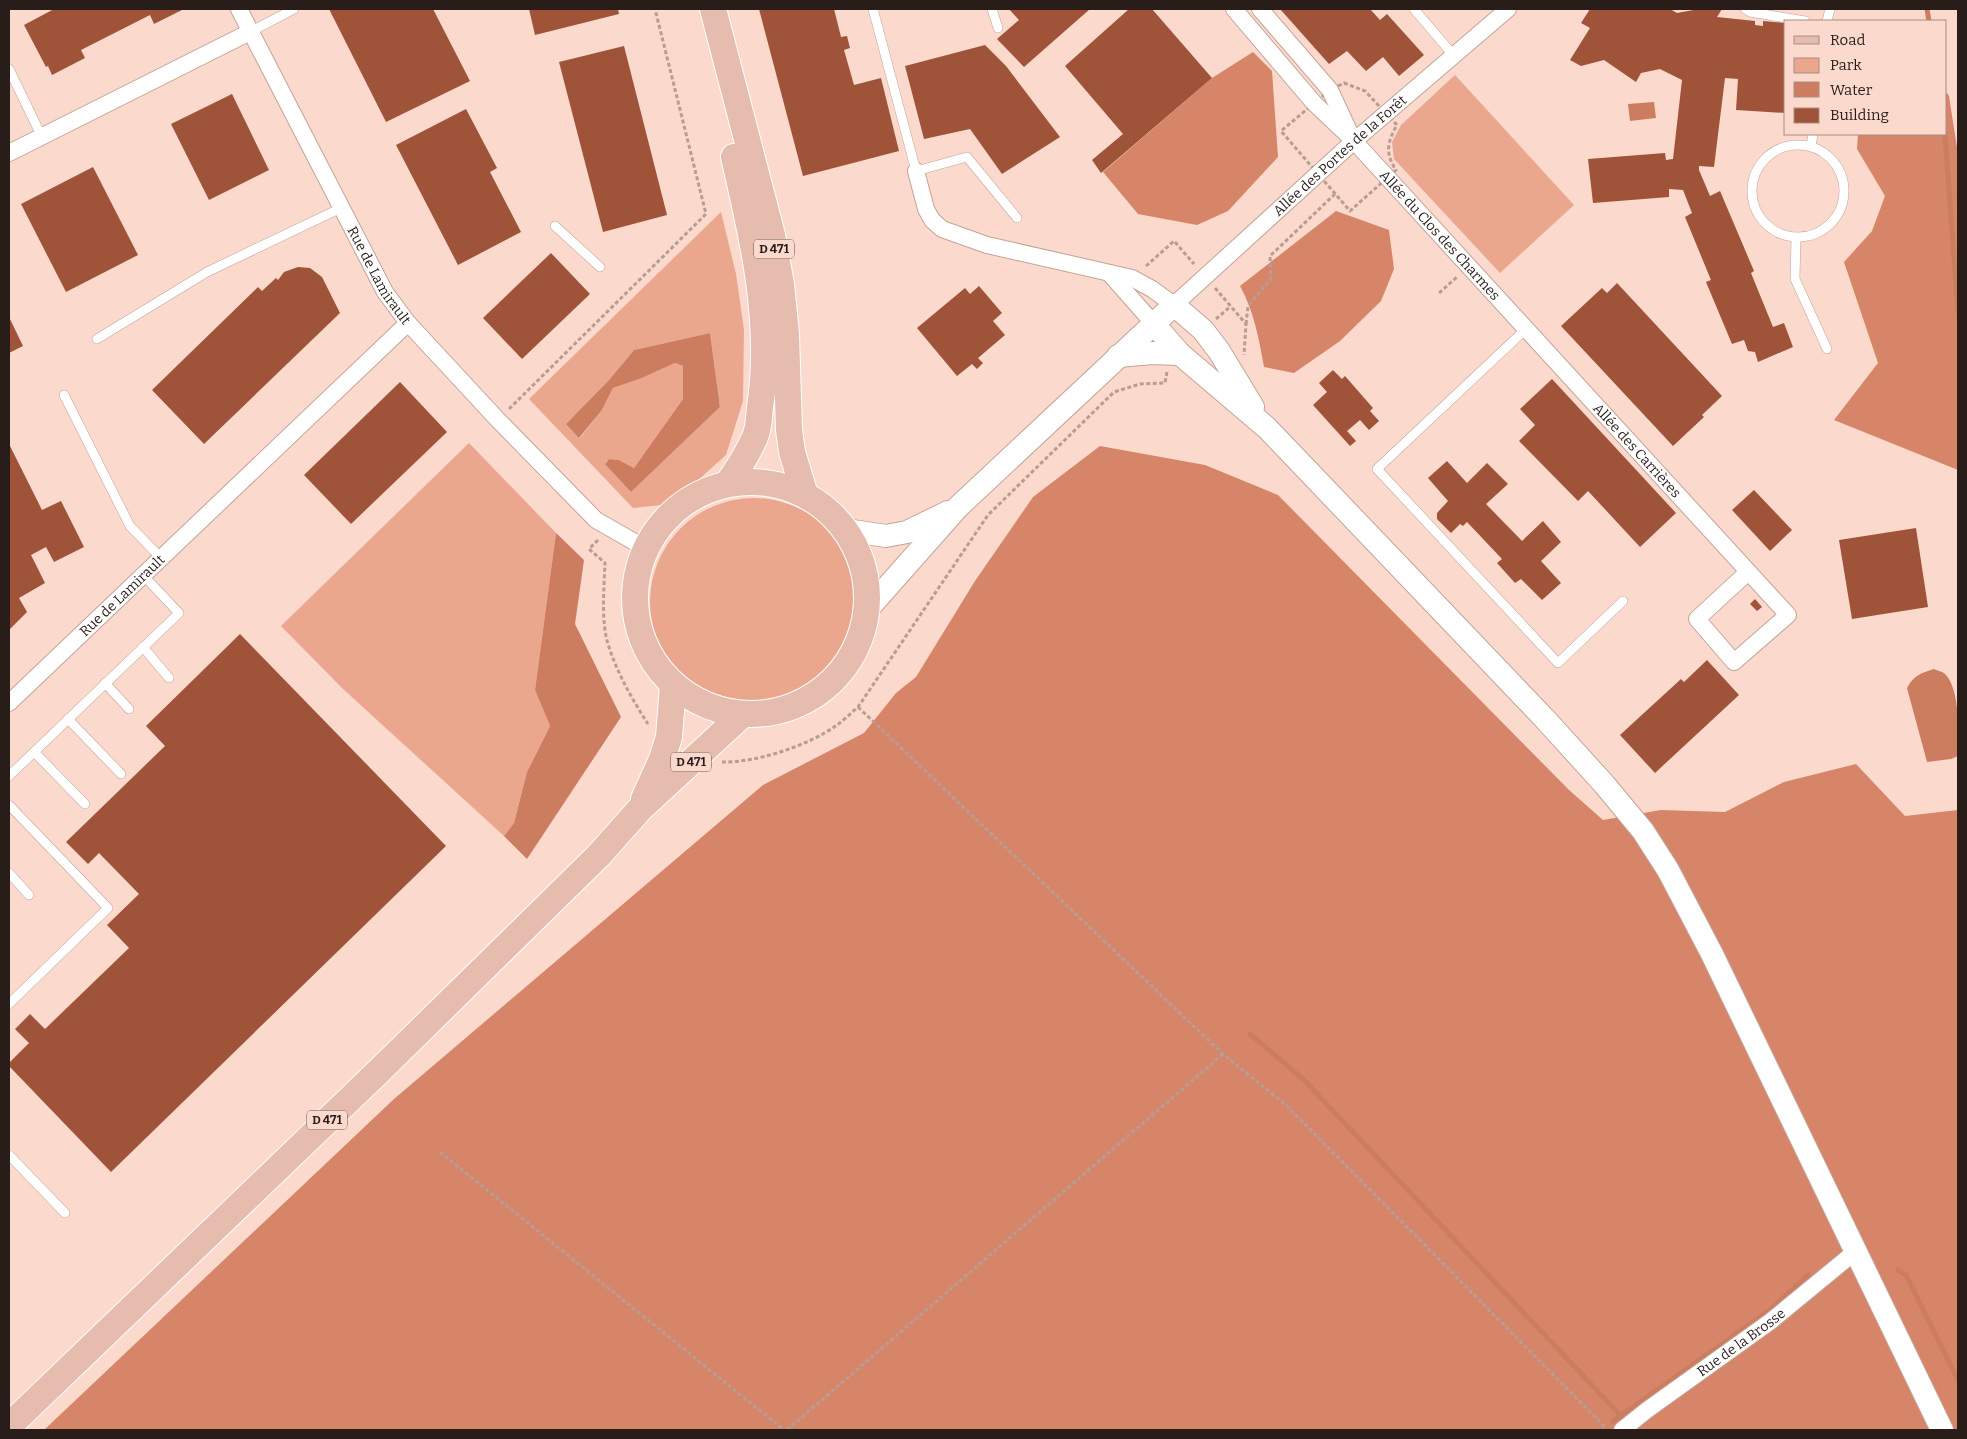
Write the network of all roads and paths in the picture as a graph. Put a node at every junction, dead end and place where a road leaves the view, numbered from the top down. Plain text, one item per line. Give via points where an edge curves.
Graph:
1 (239, 9) edge
2 (294, 9) edge
3 (655, 9) edge
4 (695, 9) edge
5 (713, 9) edge
6 (873, 9) edge
7 (992, 9) edge
8 (1234, 9) edge
9 (1260, 9) edge
10 (1414, 9) edge
11 (1508, 9) edge
12 (1745, 9) edge
13 (1799, 20) edge
14 (998, 28) dead end
15 (250, 32) junction
16 (1454, 56) junction
17 (9, 69) edge
18 (1812, 135) edge
19 (42, 137) junction
20 (1354, 141) junction
21 (1811, 146) junction
22 (9, 153) edge
23 (916, 171) junction
24 (1335, 194) dead end
25 (341, 208) junction
26 (1017, 218) dead end
27 (555, 226) dead end
28 (1796, 238) junction
29 (1468, 266) junction
30 (600, 267) dead end
31 (1109, 273) junction
32 (1206, 277) junction
33 (1132, 278) junction
34 (1439, 293) dead end
35 (1174, 306) junction
36 (408, 323) junction
37 (1154, 324) junction
38 (1246, 324) junction
39 (1526, 329) junction
40 (97, 339) dead end
41 (1827, 349) dead end
42 (1180, 354) junction
43 (1118, 356) junction
44 (1244, 360) dead end
45 (64, 395) dead end
46 (498, 420) junction
47 (1267, 428) junction
48 (728, 483) junction
49 (805, 495) junction
50 (958, 507) junction
51 (846, 530) junction
52 (645, 548) junction
53 (162, 558) junction
54 (1748, 572) junction
55 (143, 575) junction
56 (1623, 601) dead end
57 (866, 612) junction
58 (143, 647) junction
59 (169, 678) dead end
60 (106, 683) junction
61 (673, 684) junction
62 (9, 703) edge
63 (858, 706) dead end
64 (129, 710) dead end
65 (743, 714) junction
66 (68, 719) junction
67 (34, 752) junction
68 (121, 774) dead end
69 (9, 776) edge
70 (85, 804) dead end
71 (9, 805) edge
72 (640, 809) junction
73 (9, 873) edge
74 (29, 895) dead end
75 (9, 1004) edge
76 (1223, 1054) junction
77 (440, 1152) dead end
78 (9, 1155) edge
79 (65, 1212) dead end
80 (1856, 1251) junction
81 (9, 1426) edge
82 (785, 1430) edge
83 (1609, 1430) edge
84 (1622, 1430) edge
85 (1942, 1430) edge

1 - 15 street, Rue de Lamirault
2 - 15 lane
3 - 46 path via 706,214
4 - 48 main road, D 471 via 752,240 764,338 763,389 756,435
5 - 49 main road, D 471 via 781,284 789,430
6 - 23 lane
7 - 14 lane
8 - 20 street, Allée du Clos des Charmes via 1314,103
9 - 20 street, Allée du Clos des Charmes via 1330,90
10 - 16 lane
11 - 16 street, Allée des Portes de la Forêt
12 - 13 lane
15 - 19 street
15 - 25 street, Rue de Lamirault
16 - 20 street, Allée des Portes de la Forêt
17 - 19 lane
18 - 21 lane
19 - 22 street
20 - 29 street, Allée du Clos des Charmes
20 - 32 street, Allée des Portes de la Forêt
21 - 28 lane via 1838,166 1844,182 1844,199 1828,228 1813,236
21 - 28 lane via 1794,145 1777,150 1763,160 1754,175 1751,193 1755,210 1765,224 1779,234
23 - 26 lane via 967,157
23 - 31 street via 926,209 942,229 986,245
24 - 38 path via 1270,256 1271,279 1248,306
25 - 36 street, Rue de Lamirault via 385,292
25 - 40 lane via 207,272
27 - 30 lane
28 - 41 lane via 1795,279
29 - 34 path
29 - 39 street, Allée du Clos des Charmes
31 - 33 street
31 - 37 street
32 - 33 path via 1174,241
32 - 35 street, Allée des Portes de la Forêt
32 - 38 path
33 - 35 street
35 - 37 main road
35 - 47 main road via 1203,330
36 - 46 street
36 - 53 street, Rue de Lamirault
37 - 42 main road
37 - 43 main road
38 - 44 path
39 - 54 street, Allée des Carrières
39 - 56 lane via 1377,469 1558,663
42 - 43 main road
42 - 47 main road
43 - 50 main road
45 - 53 lane via 130,526
46 - 52 street via 596,520
47 - 80 main road via 1544,718 1643,831 1692,915
48 - 49 main road via 768,482
48 - 52 main road via 682,504 656,530
49 - 51 main road via 828,510
50 - 51 main road via 907,532 886,536
50 - 57 main road
51 - 57 main road via 864,574
52 - 61 main road via 635,584 637,621 650,656
53 - 55 street, Rue de Lamirault
54 - 54 street, Allée des Carrières via 1788,616 1734,662 1697,620
55 - 58 lane via 179,613
55 - 62 street, Rue de Lamirault
57 - 65 main road via 857,646 838,676 811,698 778,712
58 - 59 lane
58 - 60 lane
60 - 64 lane
60 - 66 lane
61 - 65 main road via 705,706
61 - 72 main road, D 471 via 670,737
63 - 76 path
65 - 72 main road, D 471
66 - 67 lane
66 - 68 lane
67 - 69 lane
67 - 70 lane
71 - 75 lane via 108,908
72 - 81 main road, D 471 via 599,856
73 - 74 lane
76 - 82 path
76 - 83 path via 1287,1106
77 - 82 path
78 - 79 lane
80 - 84 street, Rue de la Brosse via 1770,1321
80 - 85 main road

